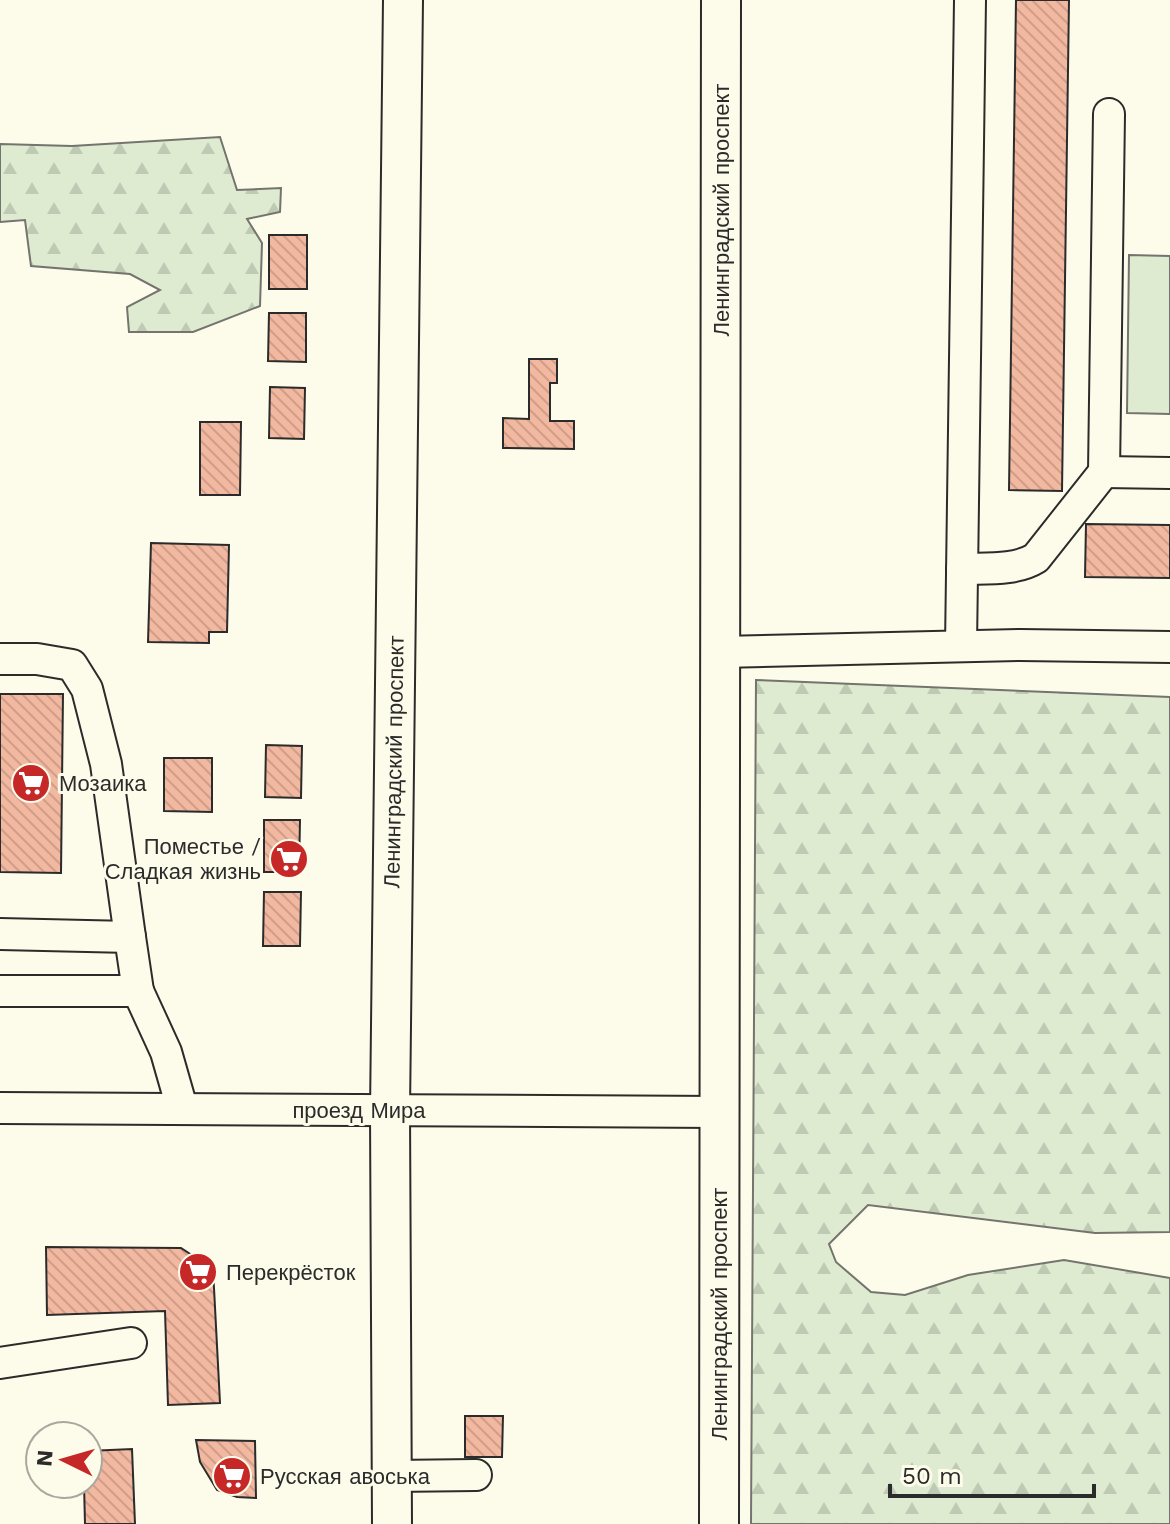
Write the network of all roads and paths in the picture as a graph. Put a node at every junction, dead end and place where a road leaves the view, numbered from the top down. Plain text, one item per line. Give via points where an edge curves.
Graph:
1 (403, 0) edge
2 (721, 0) edge
3 (970, 0) edge
4 (1109, 114) dead end
5 (1104, 472) junction
6 (1170, 473) edge
7 (962, 569) junction
8 (961, 646) junction
9 (1170, 647) edge
10 (720, 652) junction
11 (0, 659) edge
12 (0, 934) edge
13 (130, 937) junction
14 (0, 991) edge
15 (138, 991) junction
16 (0, 1108) edge
17 (182, 1108) junction
18 (390, 1111) junction
19 (719, 1112) junction
20 (131, 1343) dead end
21 (0, 1363) edge
22 (476, 1475) dead end
23 (392, 1476) junction
24 (392, 1524) edge
25 (719, 1524) edge

1 - 18 main road, Ленинградский проспект
2 - 10 main road, Ленинградский проспект
3 - 7 street
4 - 5 street
5 - 6 street
5 - 7 street via 1036,558 1017,566
7 - 8 street
8 - 9 street
8 - 10 street
10 - 19 main road, Ленинградский проспект
11 - 13 street via 72,665 87,689 106,764
12 - 13 street
13 - 15 street
14 - 15 street
15 - 17 street via 166,1052
16 - 17 street, проезд Мира
17 - 18 street, проезд Мира
18 - 19 street, проезд Мира
18 - 23 main road, Ленинградский проспект
19 - 25 main road, Ленинградский проспект
20 - 21 street
22 - 23 street
23 - 24 main road, Ленинградский проспект

